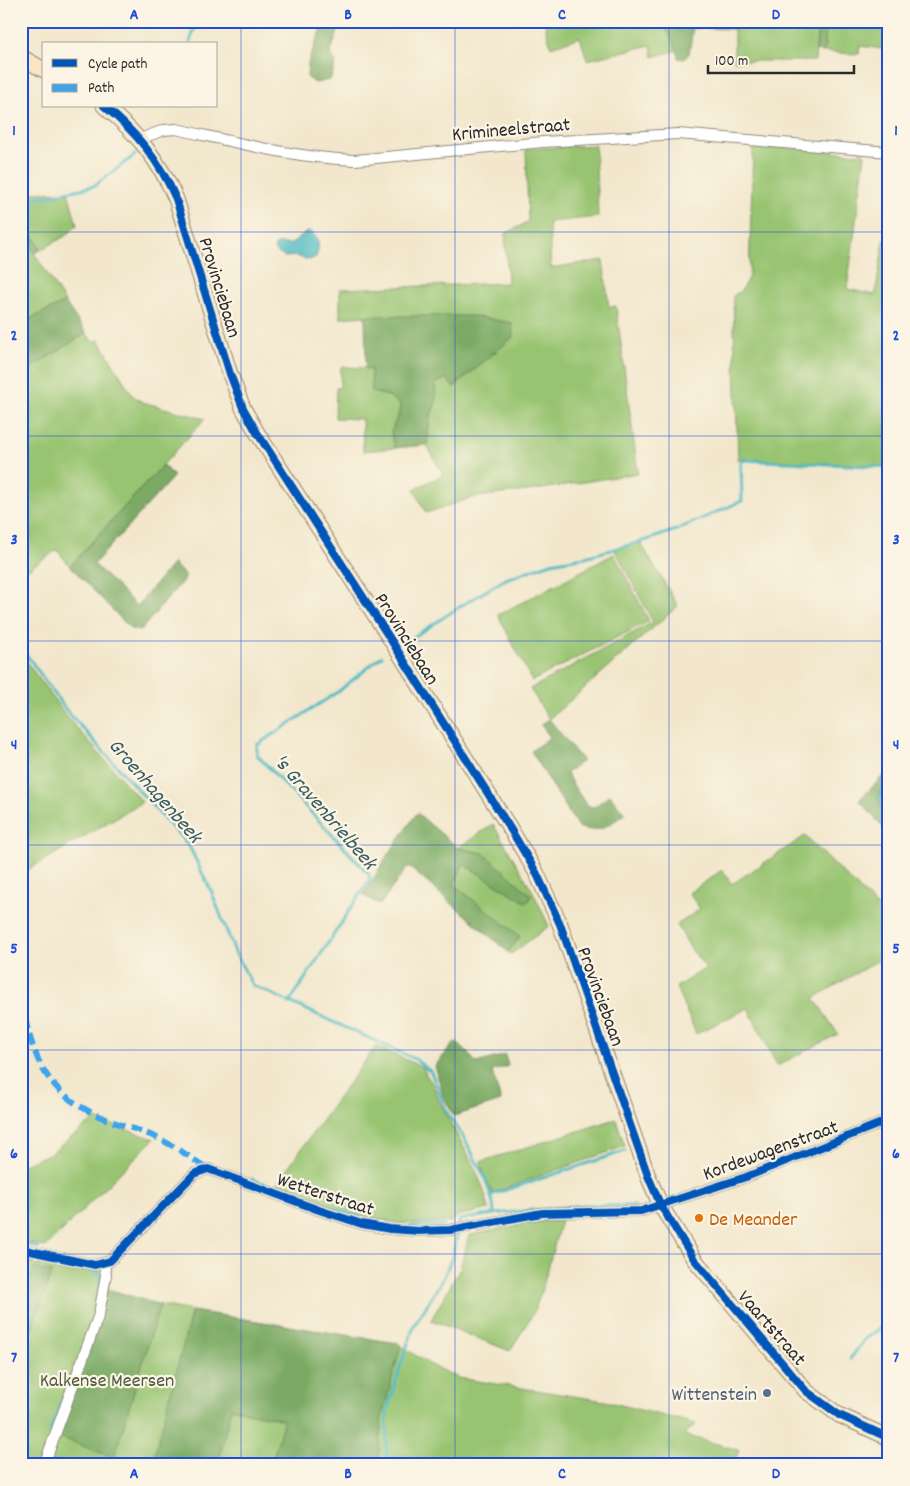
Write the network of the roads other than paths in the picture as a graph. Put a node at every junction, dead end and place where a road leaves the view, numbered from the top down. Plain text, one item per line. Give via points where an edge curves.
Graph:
1 (21, 57) edge
2 (42, 69) edge
3 (106, 108) edge
4 (140, 139) junction
5 (889, 152) edge
6 (889, 1120) edge
7 (661, 1206) junction
8 (21, 1249) edge
9 (104, 1263) junction
10 (889, 1438) edge
11 (44, 1465) edge

1 - 2 main road
3 - 4 main road, Provinciebaan
4 - 5 street, Krimineelstraat via 176,129 267,149 325,159 355,160 543,142 678,134
4 - 7 main road, Provinciebaan via 166,176 176,199 243,408 511,830 550,900
6 - 7 street, Kordewagenstraat via 746,1177
7 - 9 street, Wetterstraat via 641,1210 542,1214 450,1230 390,1230 319,1210 208,1169 194,1174 110,1261
7 - 10 main road, Vaartstraat via 694,1259 806,1391 839,1416
8 - 9 street via 95,1265
9 - 11 street via 106,1275 99,1314

